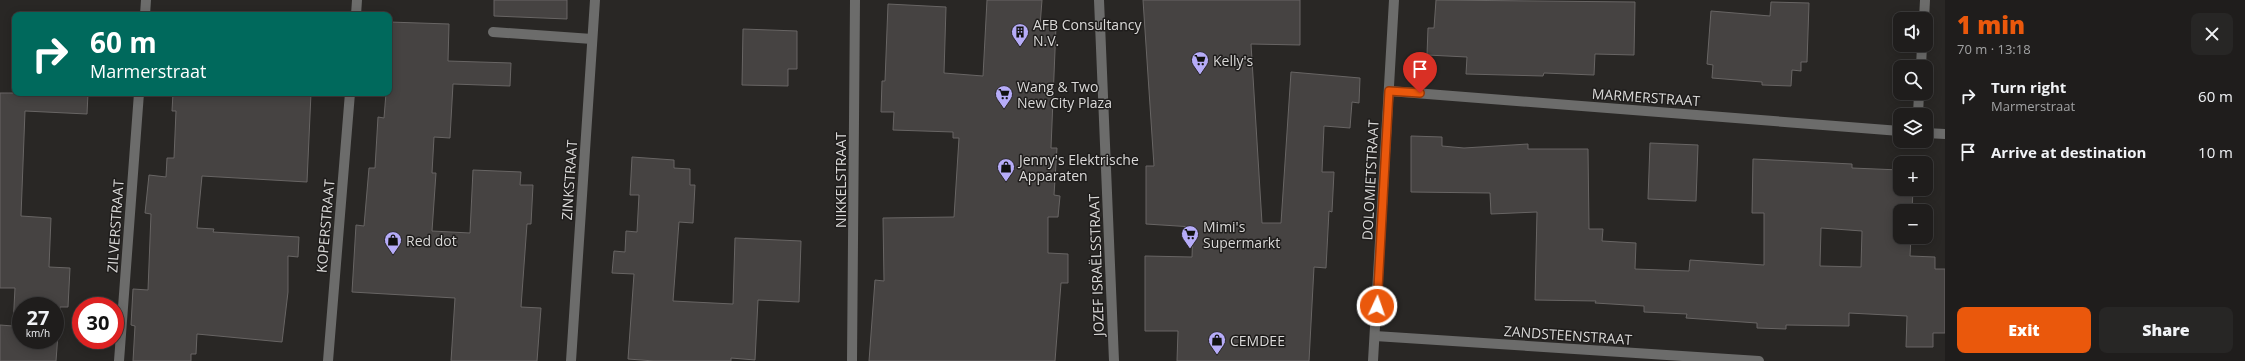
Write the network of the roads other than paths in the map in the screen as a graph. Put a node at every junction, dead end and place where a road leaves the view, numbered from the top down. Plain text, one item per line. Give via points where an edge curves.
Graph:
1 (146, 0) edge
2 (357, 0) edge
3 (595, 0) edge
4 (855, 0) edge
5 (1099, 0) edge
6 (1394, 0) edge
7 (1925, 0) edge
8 (145, 12) edge
9 (356, 12) edge
10 (1924, 12) edge
11 (493, 32) dead end
12 (592, 39) junction
13 (1389, 91) junction
14 (139, 96) edge
15 (350, 96) edge
16 (1893, 130) edge
17 (1933, 133) edge
18 (1945, 134) edge
19 (1375, 336) junction
20 (119, 361) edge
21 (328, 361) edge
22 (571, 361) edge
23 (852, 361) edge
24 (1114, 361) edge
25 (1373, 361) edge
26 (1759, 361) edge

1 - 8 street
2 - 9 street
3 - 12 street, ZINKSTRAAT
4 - 23 street, NIKKELSTRAAT
5 - 24 street, JOZEF ISRAËLSSTRAAT
6 - 13 street, DOLOMIETSTRAAT
7 - 10 street
11 - 12 street
12 - 22 street, ZINKSTRAAT
13 - 16 street, MARMERSTRAAT
13 - 19 street, DOLOMIETSTRAAT
14 - 20 street, ZILVERSTRAAT
15 - 21 street, KOPERSTRAAT
17 - 18 street
19 - 25 street, DOLOMIETSTRAAT
19 - 26 street, ZANDSTEENSTRAAT

